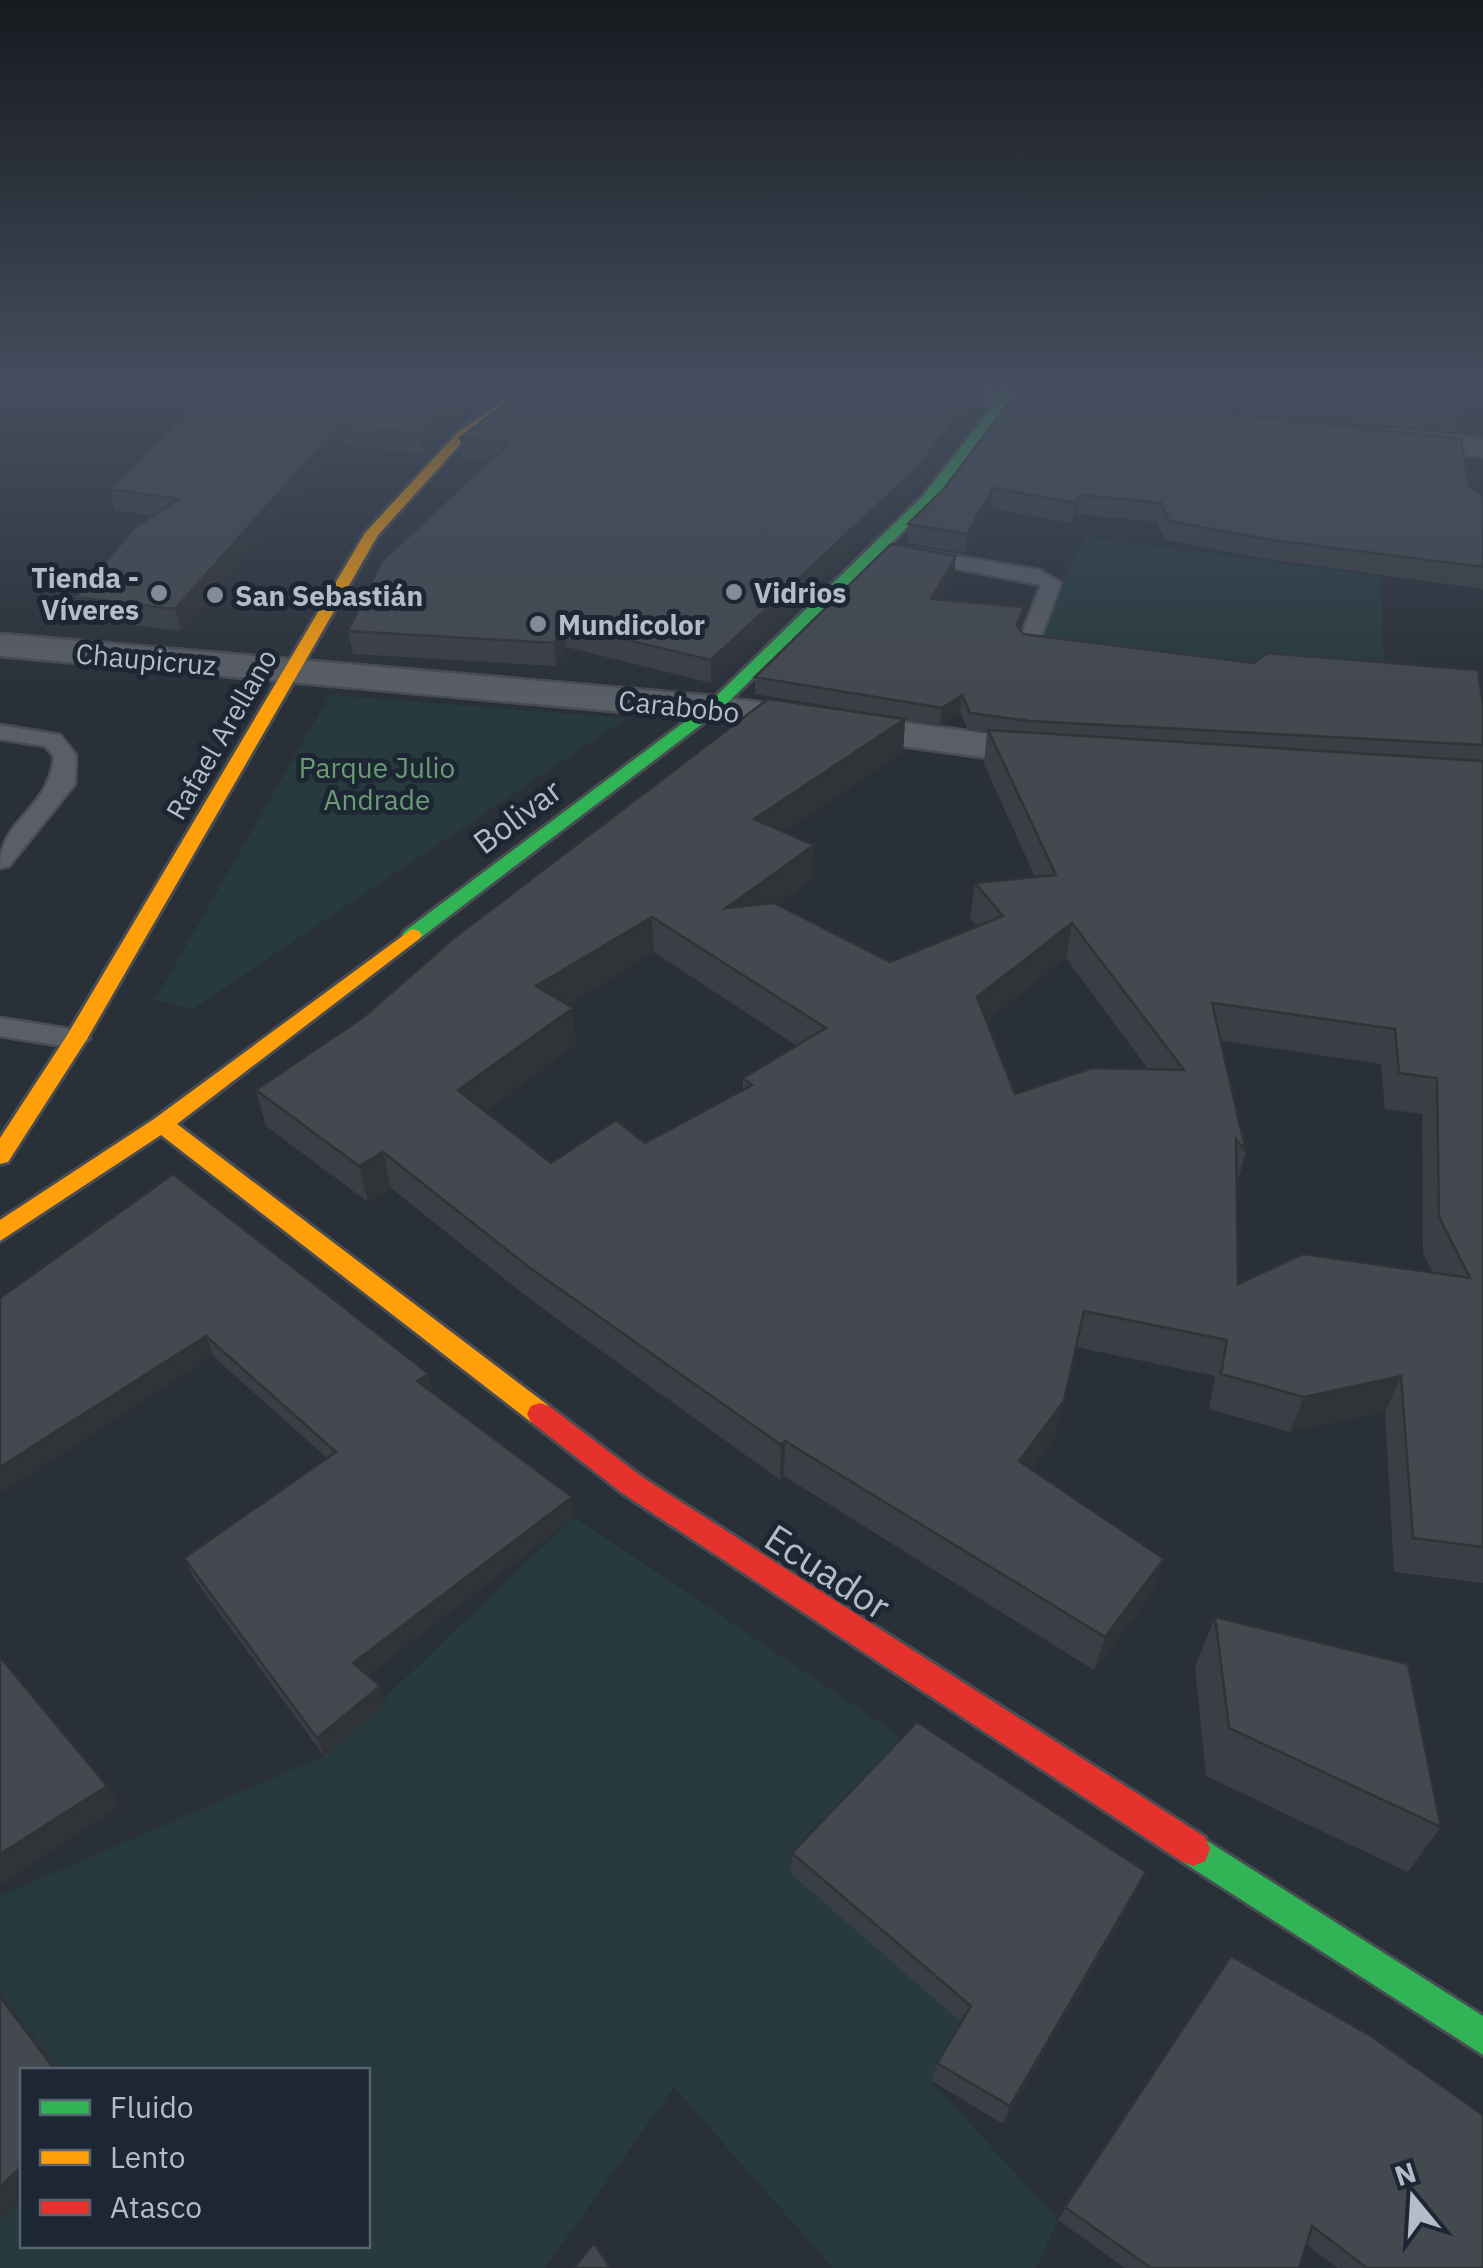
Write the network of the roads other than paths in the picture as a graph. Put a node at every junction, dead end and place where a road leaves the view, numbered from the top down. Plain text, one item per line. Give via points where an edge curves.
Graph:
1 (412, 489) edge
2 (935, 489) edge
3 (877, 548) junction
4 (0, 645) edge
5 (1081, 650) edge
6 (292, 673) junction
7 (713, 708) junction
8 (0, 732) edge
9 (1105, 758) edge
10 (0, 861) edge
11 (0, 1027) edge
12 (76, 1039) junction
13 (162, 1124) junction
14 (0, 1156) edge
15 (0, 1232) edge
16 (1483, 2037) edge

1 - 6 main road, Rafael Arellano via 372,533
2 - 3 main road, Bolivar
3 - 5 lane via 1039,576 1051,583 1028,643
3 - 7 main road, Bolivar
4 - 6 street, Chaupicruz
6 - 7 street, Carabobo
6 - 12 main road, Rafael Arellano
7 - 9 street, Carabobo via 1026,754
7 - 13 main road, Bolivar
8 - 10 lane via 52,740 65,755 63,784
11 - 12 lane
12 - 14 main road, Rafael Arellano
13 - 15 main road, Bolivar
13 - 16 main road, Ecuador via 632,1485

